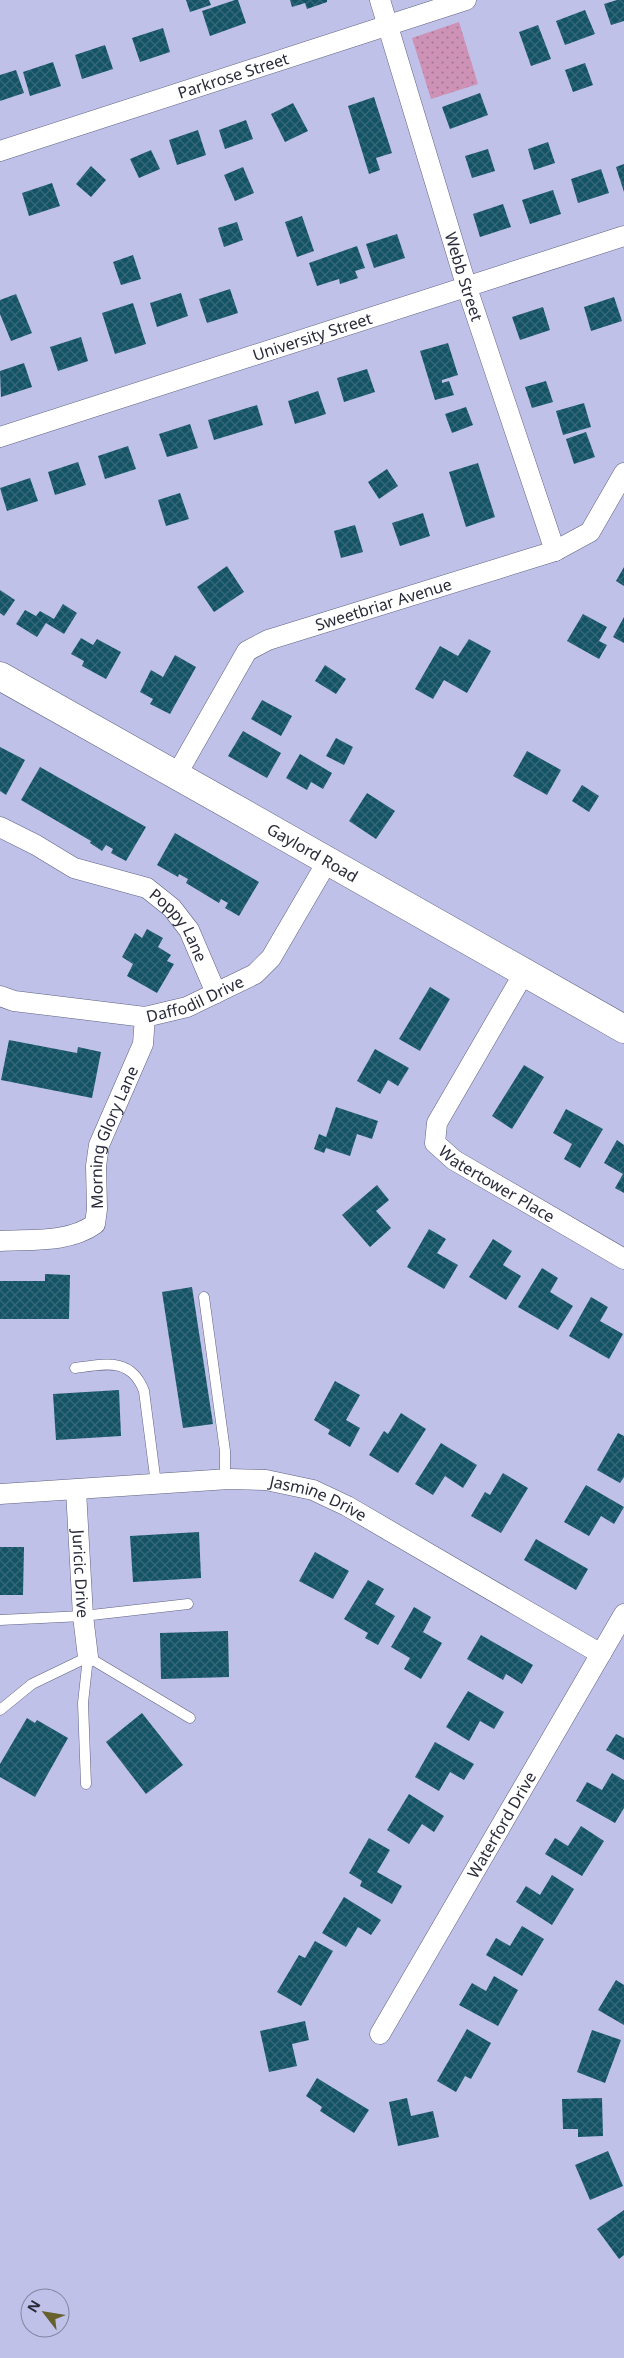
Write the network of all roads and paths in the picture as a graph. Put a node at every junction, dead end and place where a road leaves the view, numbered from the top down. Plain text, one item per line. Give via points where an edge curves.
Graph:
1 (380, 0) edge
2 (466, 0) edge
3 (388, 25) junction
4 (0, 151) edge
5 (624, 236) edge
6 (468, 288) junction
7 (0, 437) edge
8 (624, 473) edge
9 (555, 551) junction
10 (0, 676) edge
11 (177, 774) junction
12 (0, 827) edge
13 (327, 862) junction
14 (524, 973) junction
15 (216, 993) junction
16 (0, 996) edge
17 (146, 1017) junction
18 (624, 1029) edge
19 (0, 1241) edge
20 (624, 1259) edge
21 (204, 1297) dead end
22 (75, 1368) dead end
23 (225, 1479) junction
24 (156, 1484) junction
25 (76, 1490) junction
26 (0, 1494) edge
27 (188, 1604) dead end
28 (624, 1614) edge
29 (83, 1616) junction
30 (0, 1620) edge
31 (601, 1654) junction
32 (88, 1657) junction
33 (0, 1710) edge
34 (190, 1718) dead end
35 (86, 1784) dead end
36 (380, 2034) dead end

1 - 3 street, Webb Street
2 - 3 street, Parkrose Street
3 - 4 street, Parkrose Street
3 - 6 street, Webb Street
5 - 6 street, University Street
6 - 7 street, University Street
6 - 9 street, Webb Street
8 - 9 street, Sweetbriar Avenue via 590,532
9 - 11 street, Sweetbriar Avenue via 268,640 247,651
10 - 11 street, Gaylord Road
11 - 13 street, Gaylord Road
12 - 15 street, Poppy Lane via 74,868 147,888 172,908 189,930
13 - 14 street, Gaylord Road
13 - 15 street, Daffodil Drive via 271,958 255,974
14 - 18 street, Gaylord Road
14 - 20 street, Watertower Place via 437,1122 435,1143 454,1160
15 - 17 street, Daffodil Drive via 187,1007
16 - 17 street, Daffodil Drive via 22,1002
17 - 19 street, Morning Glory Lane via 144,1044 99,1145 96,1224 83,1233 69,1236
21 - 23 lane via 225,1452
22 - 24 lane via 106,1364 128,1367 139,1378 144,1391
23 - 24 street, Jasmine Drive
23 - 31 street, Jasmine Drive via 266,1480 313,1490
24 - 25 street, Jasmine Drive
25 - 26 street, Jasmine Drive
25 - 29 street, Juricic Drive
27 - 29 lane
28 - 31 street, Waterford Drive
29 - 30 lane
29 - 32 street, Juricic Drive
31 - 36 street, Waterford Drive
32 - 33 lane via 32,1684
32 - 34 lane
32 - 35 lane via 83,1703

